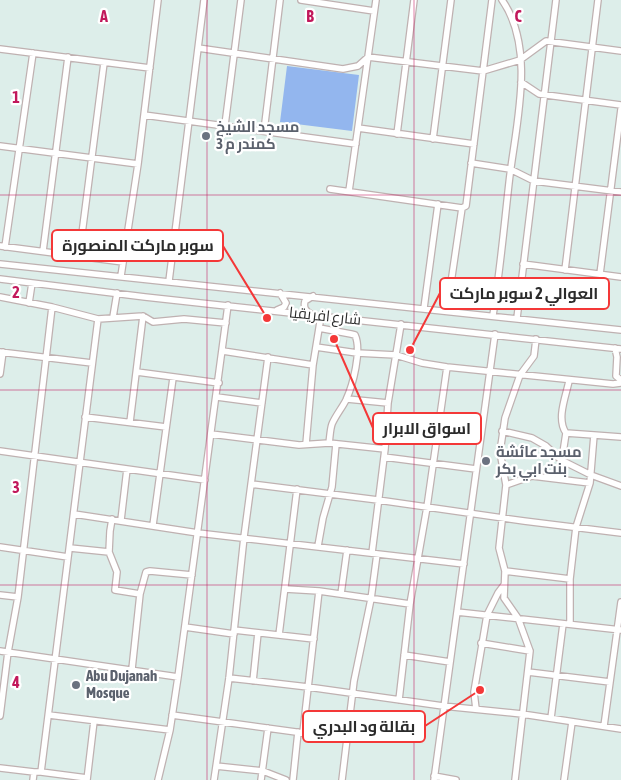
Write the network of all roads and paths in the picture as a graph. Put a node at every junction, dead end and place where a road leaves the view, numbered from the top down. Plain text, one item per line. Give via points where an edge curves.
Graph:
1 (158, 0) edge
2 (204, 0) edge
3 (241, 0) edge
4 (280, 0) edge
5 (301, 0) edge
6 (376, 0) edge
7 (414, 0) edge
8 (451, 0) edge
9 (492, 0) edge
10 (502, 0) edge
11 (556, 0) edge
12 (598, 0) edge
13 (336, 3) edge
14 (374, 11) junction
15 (551, 42) junction
16 (198, 48) junction
17 (592, 48) junction
18 (0, 49) edge
19 (621, 51) edge
20 (234, 52) junction
21 (32, 53) junction
22 (68, 57) junction
23 (368, 57) junction
24 (274, 58) junction
25 (520, 60) junction
26 (406, 61) junction
27 (104, 63) junction
28 (442, 66) junction
29 (150, 68) junction
30 (483, 71) junction
31 (521, 82) junction
32 (544, 94) junction
33 (586, 100) junction
34 (621, 105) edge
35 (621, 109) edge
36 (144, 114) junction
37 (189, 120) junction
38 (225, 125) junction
39 (358, 128) junction
40 (264, 131) junction
41 (397, 134) junction
42 (434, 139) junction
43 (356, 144) junction
44 (474, 144) junction
45 (0, 146) edge
46 (20, 148) junction
47 (56, 153) junction
48 (92, 159) junction
49 (471, 163) junction
50 (138, 164) junction
51 (510, 169) junction
52 (534, 182) junction
53 (575, 187) junction
54 (330, 189) dead end
55 (610, 191) junction
56 (349, 192) junction
57 (621, 192) edge
58 (438, 204) junction
59 (462, 208) junction
60 (3, 247) edge
61 (43, 251) junction
62 (79, 256) junction
63 (123, 262) junction
64 (0, 264) edge
65 (523, 264) junction
66 (565, 270) junction
67 (600, 274) junction
68 (121, 276) junction
69 (621, 277) edge
70 (0, 279) edge
71 (169, 281) junction
72 (32, 283) junction
73 (117, 293) junction
74 (280, 293) junction
75 (313, 296) junction
76 (0, 297) edge
77 (29, 303) junction
78 (228, 306) junction
79 (52, 307) junction
80 (424, 308) junction
81 (447, 310) junction
82 (276, 311) junction
83 (313, 315) junction
84 (143, 316) junction
85 (321, 316) junction
86 (493, 316) junction
87 (113, 317) junction
88 (517, 318) junction
89 (98, 319) junction
90 (226, 323) junction
91 (401, 324) junction
92 (319, 328) junction
93 (621, 330) edge
94 (495, 334) junction
95 (536, 339) junction
96 (316, 347) junction
97 (618, 348) edge
98 (223, 351) junction
99 (2, 352) edge
100 (357, 353) junction
101 (396, 355) junction
102 (268, 357) junction
103 (47, 358) junction
104 (92, 363) junction
105 (313, 364) junction
106 (447, 366) junction
107 (490, 371) junction
108 (137, 372) junction
109 (0, 374) edge
110 (520, 375) junction
111 (173, 378) junction
112 (569, 381) junction
113 (621, 381) edge
114 (218, 383) junction
115 (216, 397) junction
116 (346, 399) junction
117 (262, 403) junction
118 (388, 403) junction
119 (85, 417) junction
120 (130, 422) junction
121 (166, 427) junction
122 (502, 431) junction
123 (566, 432) junction
124 (211, 434) junction
125 (594, 436) junction
126 (621, 437) edge
127 (257, 440) junction
128 (306, 444) junction
129 (329, 444) junction
130 (336, 444) junction
131 (385, 449) junction
132 (0, 451) edge
133 (34, 455) junction
134 (384, 457) junction
135 (561, 460) junction
136 (80, 462) junction
137 (433, 463) junction
138 (127, 469) junction
139 (476, 469) junction
140 (160, 473) junction
141 (590, 475) junction
142 (559, 479) junction
143 (205, 480) junction
144 (590, 483) junction
145 (251, 484) junction
146 (506, 486) junction
147 (621, 486) edge
148 (297, 490) junction
149 (330, 493) junction
150 (378, 500) junction
151 (427, 507) junction
152 (470, 513) junction
153 (74, 514) junction
154 (502, 518) junction
155 (112, 519) junction
156 (121, 520) junction
157 (153, 524) junction
158 (576, 527) junction
159 (198, 533) junction
160 (621, 533) edge
161 (244, 537) junction
162 (290, 543) junction
163 (318, 546) junction
164 (0, 548) edge
165 (70, 548) junction
166 (23, 550) junction
167 (347, 550) junction
168 (109, 552) junction
169 (374, 554) junction
170 (68, 558) junction
171 (418, 558) junction
172 (464, 564) junction
173 (505, 571) junction
174 (192, 575) junction
175 (570, 580) junction
176 (504, 585) junction
177 (285, 590) junction
178 (319, 591) junction
179 (0, 594) edge
180 (140, 594) junction
181 (342, 594) junction
182 (18, 597) junction
183 (371, 599) junction
184 (621, 602) edge
185 (410, 604) junction
186 (457, 612) junction
187 (487, 615) junction
188 (518, 618) junction
189 (563, 624) junction
190 (570, 624) junction
191 (185, 627) junction
192 (619, 630) edge
193 (234, 632) junction
194 (258, 633) junction
195 (279, 635) junction
196 (314, 639) junction
197 (481, 643) junction
198 (0, 651) edge
199 (530, 651) junction
200 (8, 652) junction
201 (404, 654) junction
202 (56, 658) junction
203 (450, 662) junction
204 (132, 669) junction
205 (528, 672) junction
206 (556, 675) junction
207 (178, 677) junction
208 (229, 678) junction
209 (254, 681) junction
210 (610, 682) junction
211 (308, 688) junction
212 (353, 694) junction
213 (400, 700) junction
214 (443, 706) junction
215 (476, 709) junction
216 (522, 714) junction
217 (172, 715) junction
218 (0, 716) edge
219 (49, 716) junction
220 (550, 718) junction
221 (94, 721) junction
222 (222, 721) junction
223 (572, 722) junction
224 (604, 726) junction
225 (268, 728) junction
226 (621, 729) edge
227 (170, 730) junction
228 (300, 732) junction
229 (347, 739) junction
230 (216, 766) junction
231 (0, 768) edge
232 (263, 771) junction
233 (34, 772) junction
234 (41, 772) junction
235 (434, 778) edge
236 (87, 779) edge
237 (33, 780) edge
238 (158, 780) edge
239 (214, 780) edge
240 (261, 780) edge
241 (286, 780) edge
242 (293, 780) edge
243 (342, 780) edge
244 (456, 780) edge
245 (515, 780) edge
246 (564, 780) edge

1 - 29 street
2 - 16 street
3 - 20 street
4 - 24 street
5 - 13 street
6 - 14 street
7 - 26 street
8 - 28 street
9 - 30 street
10 - 25 street via 512,19
11 - 15 street
12 - 17 street
13 - 14 street
14 - 23 street
15 - 17 street
15 - 25 street via 546,41
15 - 32 street
16 - 20 street
16 - 37 street
17 - 19 street
17 - 33 street
18 - 21 street
20 - 24 street
20 - 38 street
21 - 22 street
21 - 46 street
22 - 27 street
22 - 47 street
23 - 24 street via 358,66 343,69
23 - 26 street
23 - 39 street
24 - 40 street
25 - 30 street
25 - 31 street
26 - 28 street
26 - 41 street
27 - 29 street
27 - 48 street
28 - 30 street
28 - 42 street
29 - 36 street
30 - 44 street
31 - 32 street
31 - 51 street
32 - 33 street
32 - 52 street
33 - 34 street
33 - 53 street
35 - 55 street
36 - 37 street
36 - 50 street
37 - 38 street
37 - 71 street
38 - 40 street
39 - 41 street
39 - 43 street
40 - 43 street
41 - 42 street
42 - 44 street
43 - 56 street
44 - 49 street
45 - 46 street
46 - 47 street
46 - 60 street
47 - 48 street
47 - 61 street
48 - 50 street
48 - 62 street
49 - 51 street
49 - 59 street via 466,206
50 - 63 street
51 - 52 street
51 - 86 street
52 - 53 street
52 - 65 street
53 - 55 street
53 - 66 street
54 - 56 street
55 - 57 street
55 - 67 street
56 - 58 street
58 - 59 street
58 - 80 street
59 - 81 street
60 - 61 street
61 - 62 street
62 - 63 street
63 - 68 street
64 - 68 street, شارع افريقيا
65 - 66 street
65 - 88 street
66 - 67 street
67 - 69 street
68 - 71 street, شارع افريقيا
70 - 72 street, شارع افريقيا
71 - 74 street, شارع افريقيا
72 - 73 street, شارع افريقيا
72 - 77 street
73 - 78 street, شارع افريقيا
73 - 87 street
74 - 75 street, شارع افريقيا
74 - 82 street via 286,300 285,305
75 - 80 street, شارع افريقيا
75 - 83 street via 304,305 306,311
76 - 77 street
77 - 79 street
78 - 82 street, شارع افريقيا
78 - 90 street
79 - 89 street
79 - 103 street
80 - 81 street, شارع افريقيا
81 - 86 street, شارع افريقيا
82 - 83 street, شارع افريقيا
83 - 85 street, شارع افريقيا
84 - 87 street
84 - 90 street via 153,322 184,319
84 - 108 street
85 - 91 street, شارع افريقيا
85 - 92 street
86 - 88 street, شارع افريقيا
87 - 89 street
88 - 93 street, شارع افريقيا
89 - 104 street
90 - 98 street
91 - 94 street, شارع افريقيا
91 - 101 street
92 - 96 street
92 - 100 street via 354,335
94 - 95 street, شارع افريقيا
94 - 107 street
95 - 97 street, شارع افريقيا
95 - 110 street via 532,359
96 - 100 street
96 - 105 street
97 - 113 street via 616,376
98 - 102 street
98 - 114 street
99 - 103 street
99 - 109 street
100 - 101 street
100 - 116 street
101 - 106 street
101 - 118 street
102 - 105 street
102 - 117 street
103 - 104 street
103 - 133 street
104 - 119 street
105 - 128 street
106 - 107 street
106 - 137 street
107 - 110 street
107 - 139 street
108 - 111 street
108 - 120 street
110 - 112 street
110 - 122 street
111 - 114 street
111 - 121 street
112 - 113 street via 613,384
112 - 123 street via 561,418
114 - 115 street
115 - 117 street
115 - 124 street
116 - 118 street
116 - 129 street via 332,425
117 - 127 street
118 - 131 street
119 - 120 street
119 - 136 street
120 - 121 street
121 - 140 street
122 - 135 street via 532,438
122 - 146 street via 500,452
123 - 125 street
123 - 135 street
124 - 127 street
124 - 143 street
125 - 126 street
125 - 141 street
127 - 128 street
127 - 145 street
128 - 129 street
129 - 130 street
130 - 131 street
130 - 149 street
131 - 134 street
132 - 133 street
133 - 136 street
133 - 166 street
134 - 137 street
134 - 150 street
135 - 141 street
135 - 142 street
136 - 138 street
136 - 153 street
137 - 139 street
137 - 151 street
138 - 140 street
138 - 156 street
139 - 152 street
140 - 143 street
140 - 157 street
141 - 144 street
141 - 147 street
142 - 144 street
142 - 146 street via 532,476
143 - 159 street
144 - 158 street
145 - 148 street
145 - 161 street
146 - 154 street
148 - 149 street
148 - 162 street
149 - 150 street
149 - 163 street
150 - 151 street
150 - 169 street
151 - 152 street
151 - 171 street
152 - 154 street
152 - 172 street
153 - 155 street
153 - 165 street
154 - 158 street
154 - 173 street via 499,548
155 - 156 street
155 - 168 street
156 - 157 street
157 - 159 street
158 - 160 street
158 - 175 street
159 - 161 street
159 - 174 street
161 - 162 street
161 - 193 street
162 - 163 street
162 - 177 street
163 - 167 street
164 - 166 street
165 - 168 street
165 - 170 street
166 - 170 street
166 - 182 street
167 - 169 street
167 - 181 street
168 - 180 street via 117,572 115,590
169 - 171 street
169 - 183 street
170 - 202 street
171 - 172 street
171 - 185 street
172 - 186 street
173 - 175 street
173 - 176 street
174 - 180 street via 147,571
174 - 191 street
175 - 190 street
176 - 187 street
176 - 188 street via 504,598
177 - 178 street
177 - 195 street
178 - 181 street
178 - 196 street
179 - 182 street
180 - 204 street
181 - 183 street
182 - 200 street
183 - 185 street
183 - 212 street
184 - 192 street
185 - 201 street
186 - 187 street
186 - 203 street
187 - 188 street
187 - 197 street
188 - 189 street
188 - 199 street
189 - 190 street
189 - 206 street
190 - 192 street
191 - 193 street
191 - 207 street
192 - 210 street
193 - 194 street
193 - 208 street
194 - 195 street
194 - 209 street
195 - 196 street
196 - 211 street
197 - 199 street
197 - 215 street via 474,693
198 - 200 street
199 - 205 street
200 - 202 street
200 - 218 street
201 - 203 street
201 - 213 street
202 - 204 street
202 - 219 street
203 - 214 street
204 - 207 street
205 - 206 street
205 - 216 street
206 - 210 street
206 - 220 street
207 - 217 street
208 - 209 street
208 - 222 street
209 - 211 street
210 - 224 street
211 - 212 street
211 - 228 street
212 - 213 street
212 - 229 street
213 - 214 street
214 - 215 street
214 - 235 street
215 - 216 street
216 - 220 street
216 - 245 street
217 - 222 street
217 - 227 street
219 - 221 street
219 - 234 street
220 - 223 street
221 - 227 street
221 - 236 street
222 - 225 street
222 - 230 street
223 - 224 street
223 - 246 street
224 - 226 street
225 - 228 street
225 - 232 street
227 - 238 street
228 - 229 street
228 - 242 street
229 - 243 street
230 - 232 street
230 - 239 street
231 - 233 street
232 - 240 street
232 - 241 street
233 - 234 street
233 - 237 street
234 - 236 street
235 - 244 street

